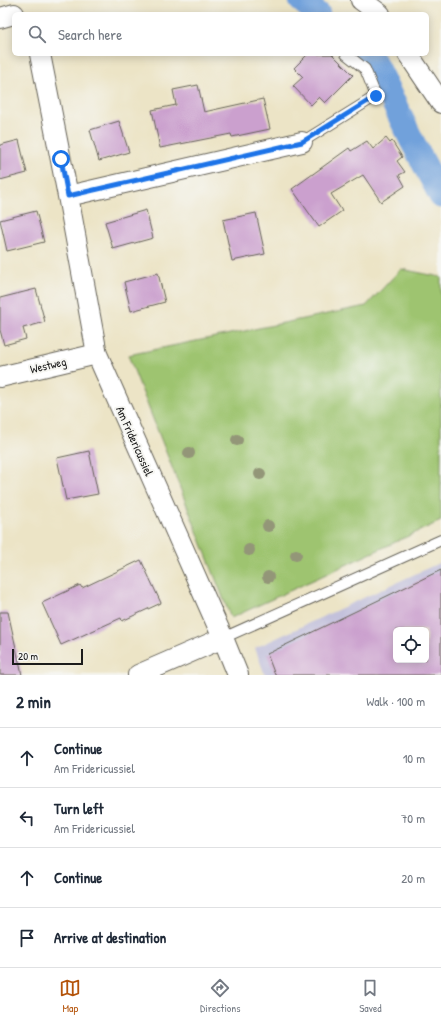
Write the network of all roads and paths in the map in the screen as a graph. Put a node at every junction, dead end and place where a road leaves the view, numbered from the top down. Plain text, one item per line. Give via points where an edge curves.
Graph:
1 (361, 0) edge
2 (377, 12) edge
3 (12, 15) edge
4 (0, 18) edge
5 (40, 56) edge
6 (349, 56) edge
7 (409, 56) edge
8 (441, 103) edge
9 (302, 142) joint
10 (68, 196) junction
11 (97, 354) junction
12 (0, 376) edge
13 (441, 540) edge
14 (223, 638) junction
15 (138, 675) edge
16 (238, 675) edge

1 - 2 street
3 - 4 street
5 - 10 street, Am Fridericussiel
6 - 9 lane via 365,69 376,96
7 - 8 street
9 - 10 street
10 - 11 street, Am Fridericussiel
11 - 12 street, Westweg
11 - 14 street, Am Fridericussiel
13 - 14 lane
14 - 15 street
14 - 16 street, Am Fridericussiel

